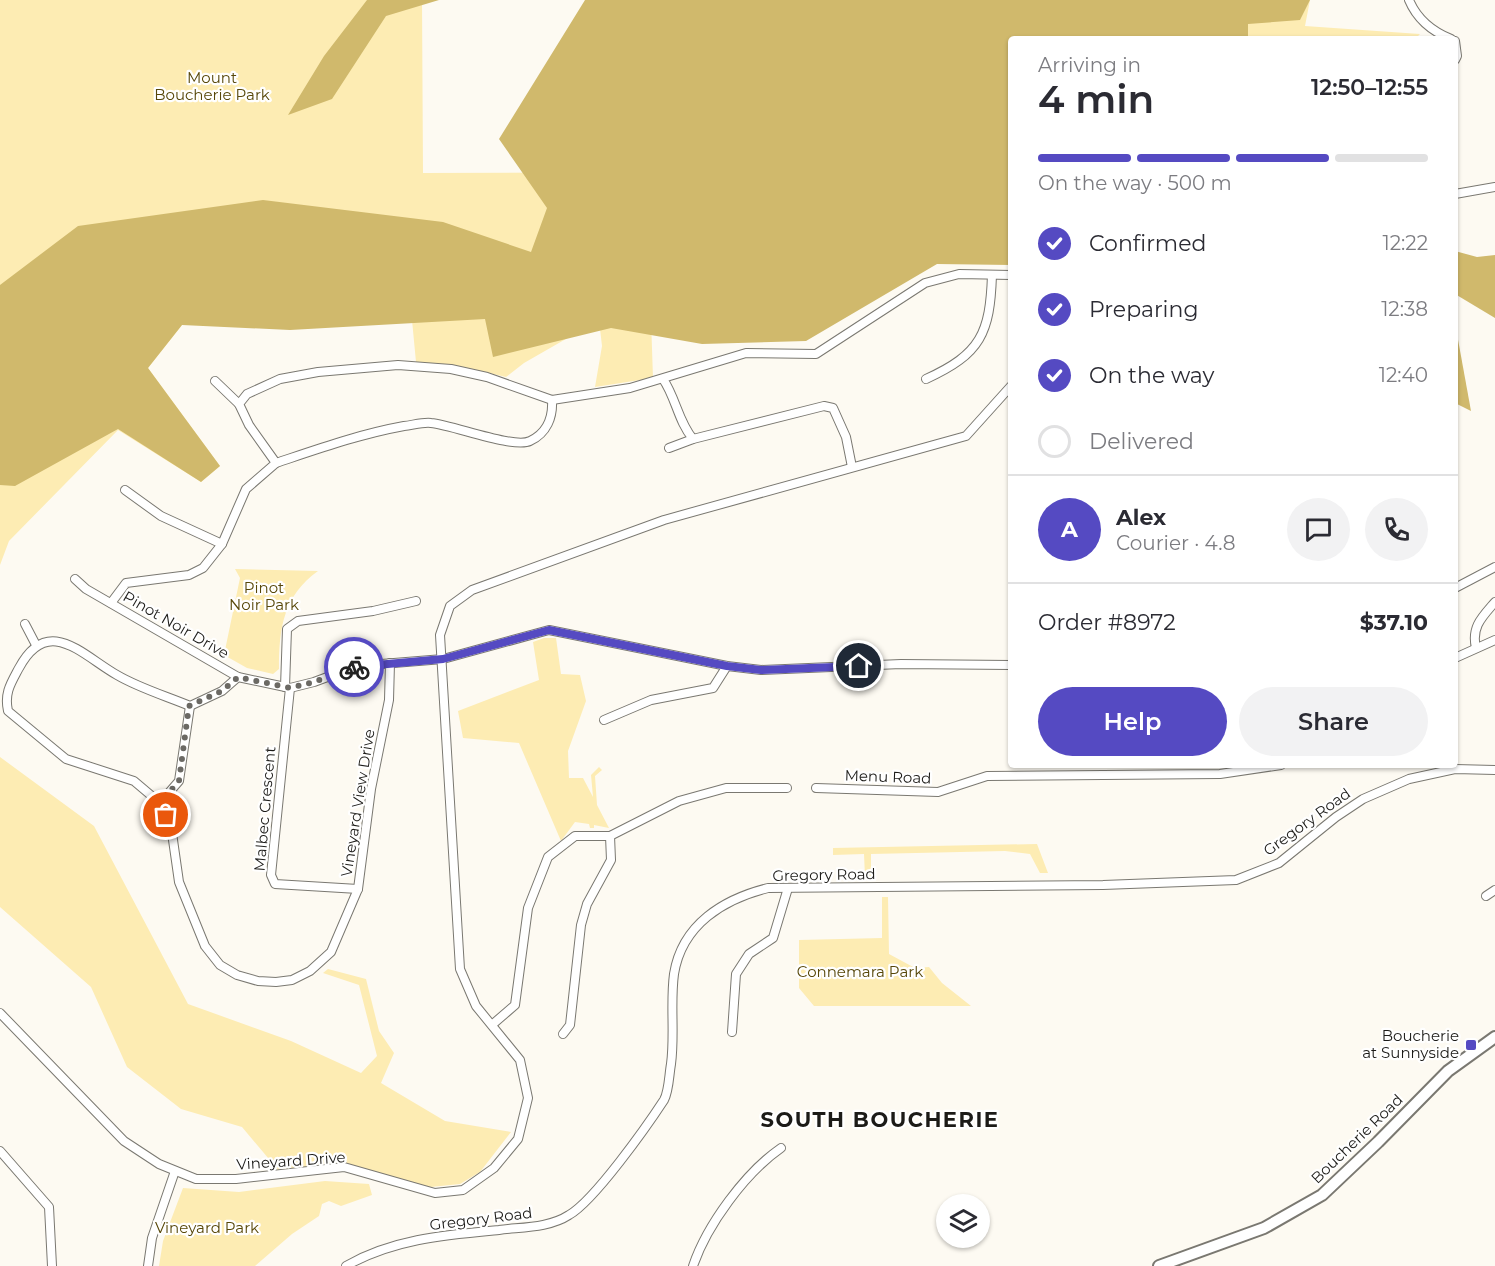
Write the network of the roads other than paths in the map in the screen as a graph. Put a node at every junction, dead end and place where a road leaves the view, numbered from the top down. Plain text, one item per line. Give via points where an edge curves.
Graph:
1 (1409, 0) edge
2 (1442, 36) edge
3 (1495, 187) edge
4 (1458, 193) edge
5 (992, 275) junction
6 (1008, 275) edge
7 (663, 379) junction
8 (927, 379) dead end
9 (215, 381) dead end
10 (1008, 389) edge
11 (552, 400) junction
12 (239, 404) junction
13 (693, 439) junction
14 (669, 448) dead end
15 (276, 463) junction
16 (852, 467) junction
17 (125, 490) dead end
18 (222, 544) junction
19 (1495, 567) edge
20 (75, 579) dead end
21 (1458, 586) edge
22 (416, 601) dead end
23 (1495, 602) edge
24 (111, 603) junction
25 (25, 624) dead end
26 (1495, 640) edge
27 (36, 645) junction
28 (1476, 648) junction
29 (1458, 657) edge
30 (443, 659) junction
31 (390, 663) junction
32 (1008, 665) edge
33 (727, 666) junction
34 (238, 677) junction
35 (288, 687) junction
36 (189, 706) junction
37 (604, 720) dead end
38 (1261, 768) edge
39 (1495, 770) edge
40 (788, 788) dead end
41 (816, 789) dead end
42 (160, 803) junction
43 (610, 836) junction
44 (788, 888) junction
45 (358, 889) junction
46 (1495, 890) edge
47 (1486, 896) dead end
48 (0, 1013) edge
49 (493, 1024) junction
50 (732, 1032) dead end
51 (563, 1034) dead end
52 (1495, 1037) edge
53 (781, 1148) dead end
54 (0, 1154) edge
55 (176, 1171) junction
56 (52, 1266) edge
57 (148, 1266) edge
58 (346, 1266) edge
59 (693, 1266) edge
60 (1159, 1266) edge

1 - 2 street via 1414,13
3 - 4 street
5 - 6 street
5 - 7 street via 959,274 925,283 816,354 746,353
5 - 8 street via 991,312 984,332 969,354
7 - 11 street
7 - 13 street via 683,427
9 - 12 street
10 - 16 street, Vineyard Drive via 966,436
11 - 12 street via 487,377 451,369 398,365 280,379 247,394
11 - 15 street via 553,415 542,432 528,442 512,443 429,422 372,432
12 - 15 street
13 - 14 street
13 - 16 street via 824,406 833,408 846,437
15 - 18 street via 246,489
16 - 30 street, Vineyard Drive via 664,520 472,590 450,606 440,635
17 - 18 street via 161,516
18 - 24 street via 203,568 189,575 126,583
19 - 21 street
20 - 24 street, Pinot Noir Drive
22 - 35 street via 298,621 287,629
23 - 28 street via 1479,619 1473,635
24 - 34 street, Pinot Noir Drive
25 - 27 street
26 - 28 street
27 - 36 street via 59,641 73,646 118,676
27 - 42 street, Vineyard View Drive via 27,652 6,691 8,711 66,759 134,781
28 - 29 street
30 - 31 street, Pinot Noir Drive
30 - 33 street, Pinot Noir Drive via 549,630
30 - 49 street, Vineyard Drive via 460,969 476,1006
31 - 35 street, Pinot Noir Drive via 357,666
31 - 45 street, Vineyard View Drive via 389,700 371,789
32 - 33 street, Pinot Noir Drive via 901,663 773,670
33 - 37 street via 713,688 651,700
34 - 35 street, Pinot Noir Drive
34 - 36 street via 222,691
35 - 45 street, Malbec Crescent via 271,874 274,884
36 - 42 street via 179,781
38 - 41 street, Menu Road via 1220,774 987,776 938,792
39 - 44 street, Gregory Road via 1432,772 1372,795 1336,816 1279,863 1236,880
40 - 43 street via 726,789 679,801
42 - 45 street, Vineyard View Drive via 171,826 179,882 205,946 220,965 237,975 276,982 292,980 310,971 331,952
43 - 49 street via 575,836 548,857 528,908 515,1005
43 - 51 street via 611,860 587,904 581,925 570,1025
44 - 50 street via 773,938 749,954 736,974
44 - 58 street, Gregory Road via 740,895 699,922 681,950 674,974 673,1050 666,1097 579,1209 546,1224 402,1242 371,1252
46 - 47 street
48 - 55 street, Vineyard Drive via 124,1141
49 - 55 street, Vineyard Drive via 520,1060 528,1098 518,1139 494,1168 463,1190 435,1193 344,1167 236,1179 196,1179
52 - 60 main road, Boucherie Road via 1448,1071 1322,1195 1264,1228
53 - 59 street via 755,1170 705,1237
54 - 56 street via 50,1207
55 - 57 street via 152,1238

